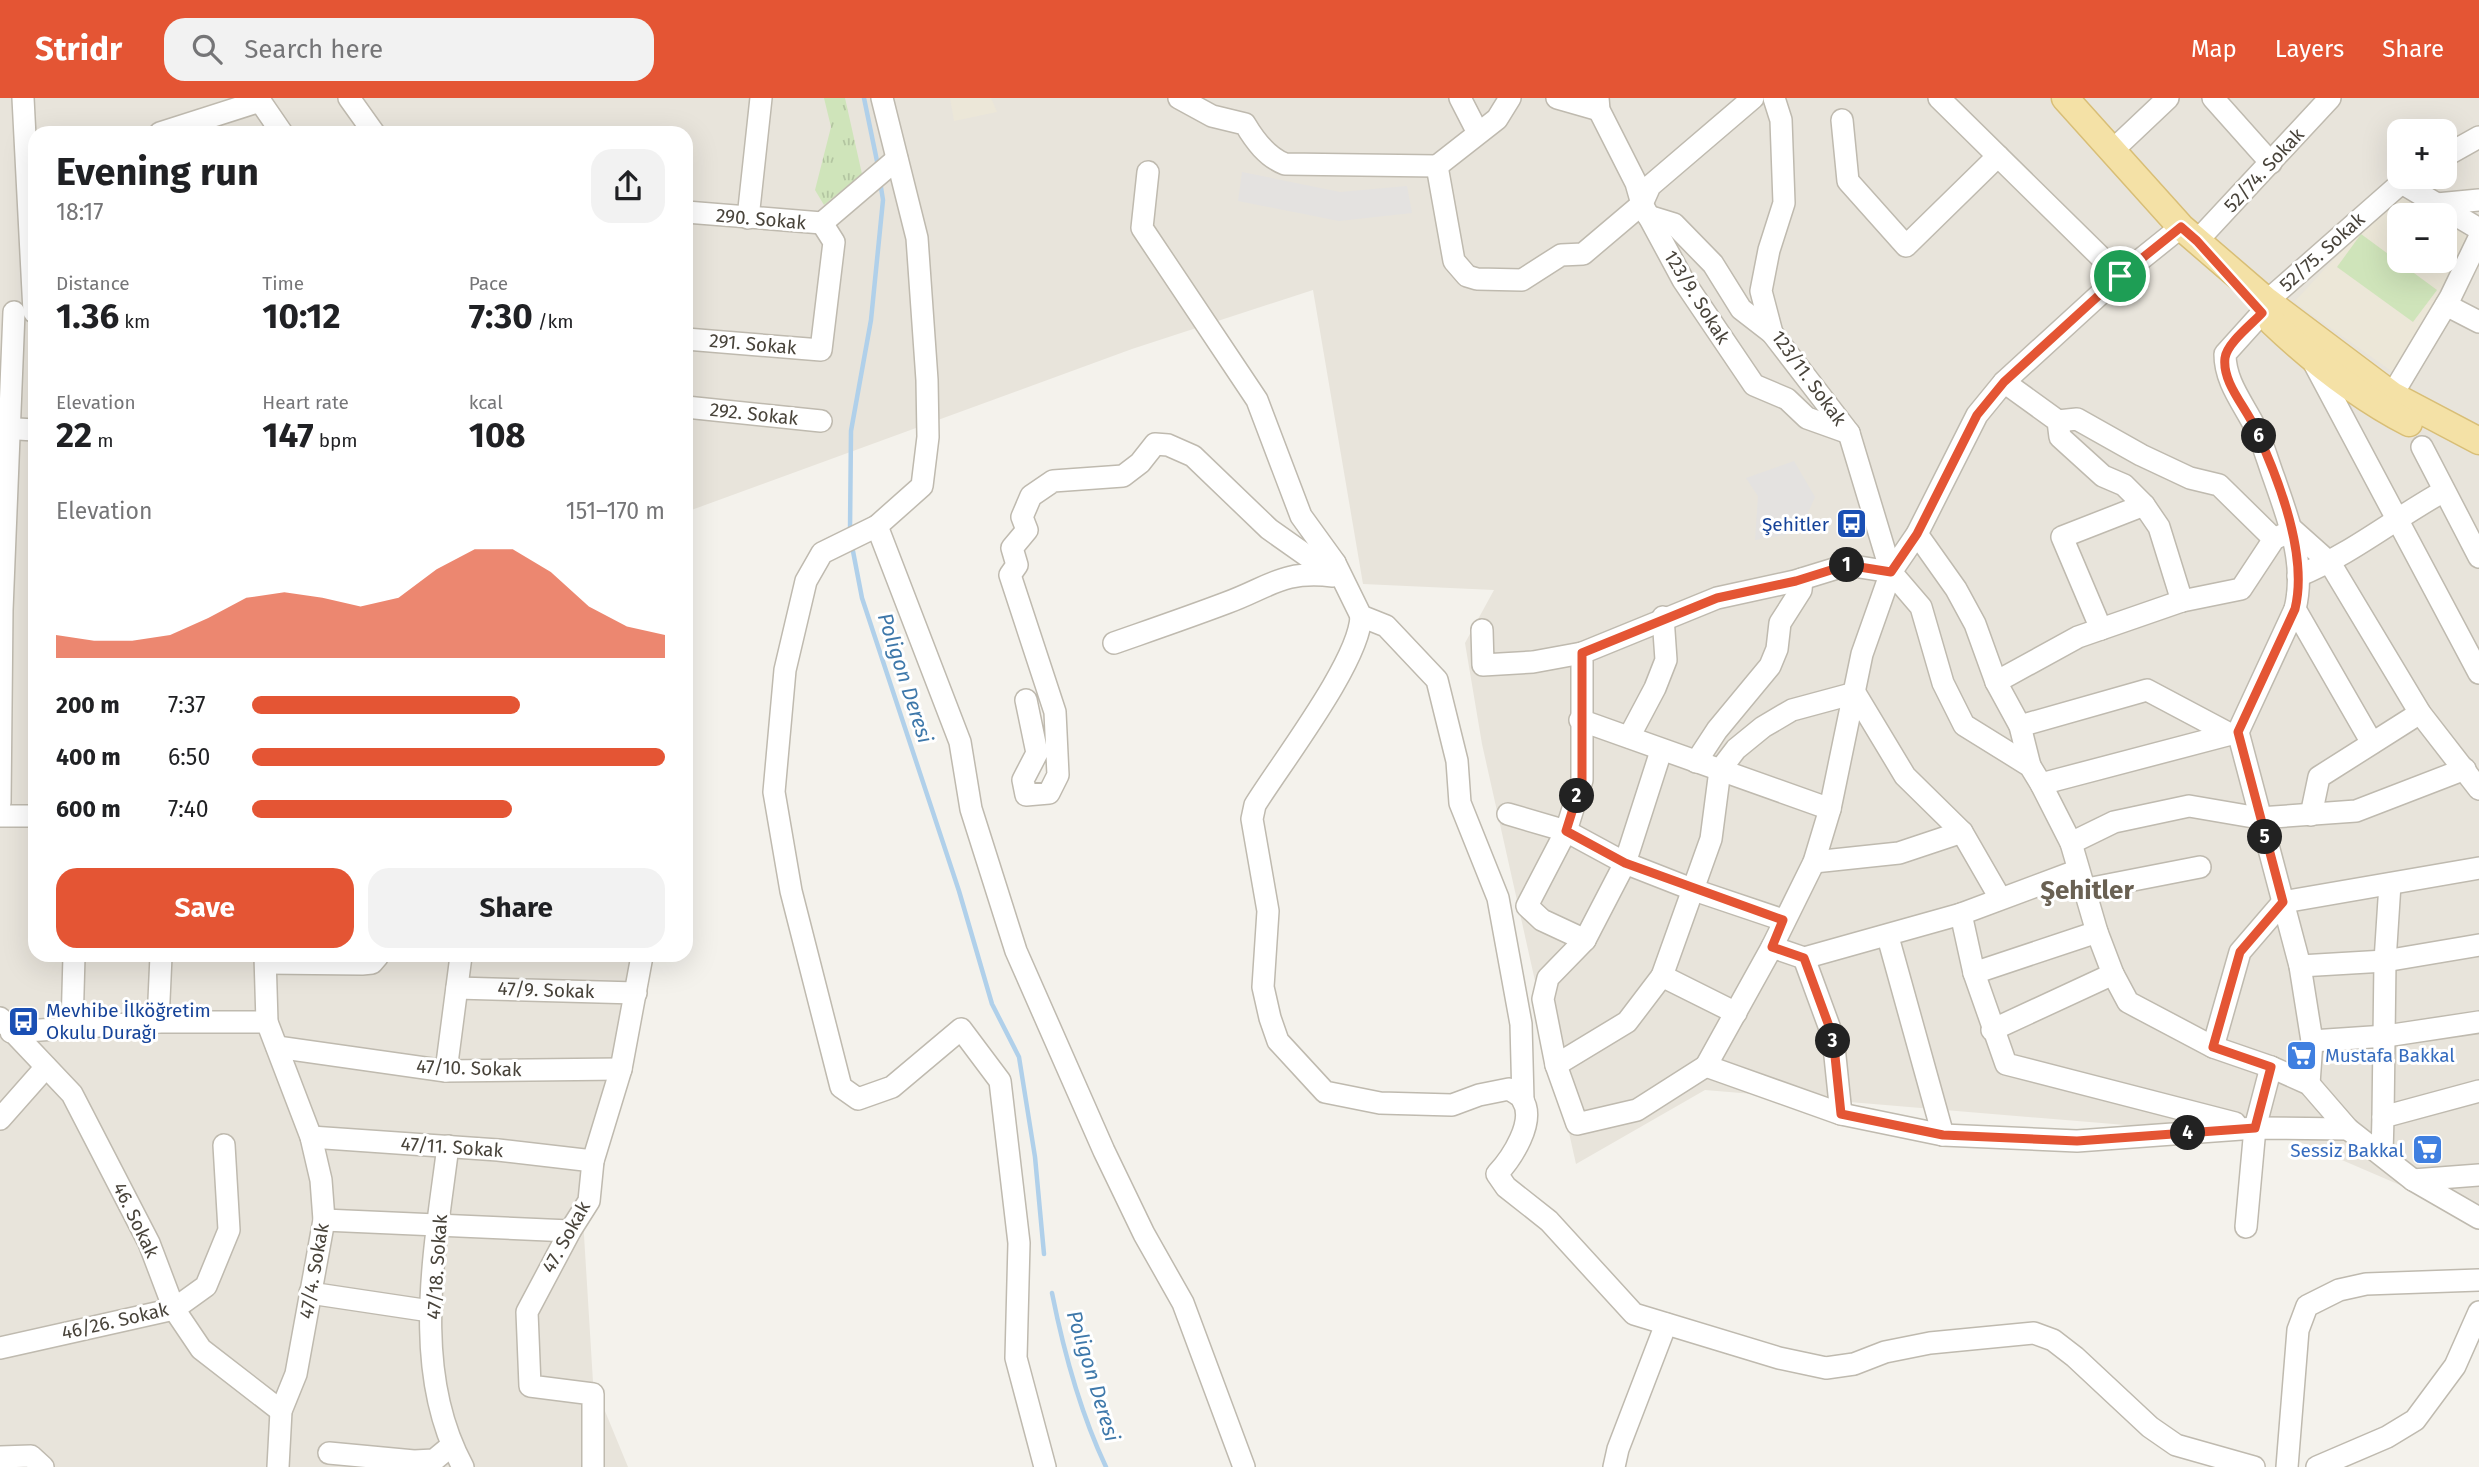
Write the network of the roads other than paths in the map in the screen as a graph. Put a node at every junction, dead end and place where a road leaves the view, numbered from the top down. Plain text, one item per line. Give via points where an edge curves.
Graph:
1 (23, 98) edge
2 (349, 98) edge
3 (761, 98) edge
4 (882, 98) edge
5 (1180, 98) edge
6 (1460, 98) edge
7 (1510, 98) edge
8 (1557, 98) edge
9 (1753, 98) edge
10 (1774, 98) edge
11 (1939, 98) edge
12 (2065, 98) edge
13 (2168, 98) edge
14 (2213, 98) edge
15 (2330, 98) edge
16 (259, 100) edge
17 (1598, 104) edge
18 (1842, 120) dead end
19 (181, 126) edge
20 (277, 126) edge
21 (368, 126) edge
22 (1478, 133) junction
23 (28, 136) edge
24 (2479, 137) edge
25 (2457, 149) edge
26 (2113, 150) junction
27 (1998, 156) junction
28 (894, 163) junction
29 (2271, 163) junction
30 (1437, 166) junction
31 (1148, 172) dead end
32 (28, 187) edge
33 (2393, 189) edge
34 (2417, 189) edge
35 (2479, 200) edge
36 (2436, 203) edge
37 (2448, 203) edge
38 (1645, 210) junction
39 (693, 213) edge
40 (2457, 216) edge
41 (748, 218) junction
42 (822, 223) junction
43 (2479, 229) edge
44 (2189, 234) junction
45 (2479, 238) edge
46 (2120, 276) junction
47 (2446, 305) junction
48 (2265, 307) junction
49 (21, 312) edge
50 (2479, 322) edge
51 (1772, 333) junction
52 (693, 340) edge
53 (2314, 363) junction
54 (2004, 382) junction
55 (2392, 394) junction
56 (693, 408) edge
57 (821, 421) dead end
58 (2058, 421) junction
59 (5, 428) edge
60 (28, 430) edge
61 (1849, 433) junction
62 (2479, 441) edge
63 (2422, 447) dead end
64 (2479, 460) edge
65 (2444, 491) junction
66 (2144, 505) junction
67 (2396, 518) junction
68 (877, 526) junction
69 (2472, 527) edge
70 (1917, 534) junction
71 (2283, 535) junction
72 (2479, 557) edge
73 (2330, 563) junction
74 (1339, 570) junction
75 (1891, 572) junction
76 (2298, 576) junction
77 (1802, 579) junction
78 (2182, 601) junction
79 (2295, 609) junction
80 (1, 610) edge
81 (1361, 616) junction
82 (1663, 617) junction
83 (2101, 629) junction
84 (1482, 630) dead end
85 (1114, 642) dead end
86 (1582, 653) junction
87 (2479, 673) edge
88 (1996, 682) junction
89 (1855, 693) junction
90 (1026, 700) dead end
91 (2420, 713) junction
92 (1580, 720) junction
93 (2020, 726) junction
94 (2233, 733) junction
95 (1629, 737) junction
96 (2372, 743) junction
97 (1661, 751) junction
98 (1696, 762) junction
99 (2465, 769) junction
100 (1720, 770) junction
101 (2036, 775) junction
102 (2479, 789) edge
103 (0, 803) edge
104 (1830, 809) junction
105 (1508, 814) dead end
106 (2311, 815) junction
107 (0, 816) edge
108 (28, 816) edge
109 (2259, 818) junction
110 (1566, 831) junction
111 (1962, 832) junction
112 (2071, 843) junction
113 (1814, 862) junction
114 (1625, 863) junction
115 (2200, 866) dead end
116 (2479, 868) edge
117 (2079, 880) junction
118 (2390, 884) junction
119 (1694, 890) junction
120 (2000, 898) junction
121 (2283, 902) junction
122 (1961, 914) junction
123 (1783, 920) junction
124 (2097, 932) junction
125 (1888, 937) junction
126 (1585, 940) junction
127 (2479, 945) edge
128 (1772, 947) junction
129 (1804, 958) junction
130 (2385, 961) junction
131 (74, 962) edge
132 (161, 962) edge
133 (265, 962) edge
134 (323, 962) edge
135 (373, 962) edge
136 (460, 962) edge
137 (641, 962) edge
138 (2300, 966) junction
139 (1974, 973) junction
140 (2113, 974) junction
141 (1662, 976) junction
142 (457, 988) junction
143 (636, 993) junction
144 (1737, 1013) junction
145 (158, 1022) junction
146 (267, 1022) junction
147 (2479, 1022) edge
148 (6, 1025) edge
149 (72, 1028) junction
150 (1992, 1030) junction
151 (2386, 1037) junction
152 (2312, 1041) junction
153 (277, 1047) junction
154 (2213, 1047) junction
155 (1556, 1065) junction
156 (1706, 1066) junction
157 (47, 1067) junction
158 (2271, 1067) junction
159 (621, 1069) junction
160 (446, 1071) junction
161 (2309, 1084) junction
162 (2479, 1091) edge
163 (1523, 1100) junction
164 (1841, 1114) junction
165 (2383, 1117) junction
166 (0, 1119) edge
167 (2255, 1128) junction
168 (2348, 1129) junction
169 (1943, 1135) junction
170 (311, 1137) junction
171 (224, 1145) dead end
172 (449, 1146) junction
173 (2382, 1153) junction
174 (593, 1161) junction
175 (2479, 1175) edge
176 (2413, 1180) junction
177 (2475, 1212) edge
178 (324, 1220) junction
179 (438, 1226) junction
180 (2246, 1227) dead end
181 (570, 1231) junction
182 (2479, 1280) edge
183 (310, 1293) junction
184 (174, 1309) junction
185 (430, 1311) junction
186 (2479, 1312) edge
187 (1666, 1324) junction
188 (0, 1348) edge
189 (281, 1411) junction
190 (452, 1446) junction
191 (329, 1453) dead end
192 (0, 1457) edge
193 (279, 1457) edge
194 (43, 1467) edge
195 (261, 1467) edge
196 (463, 1467) edge
197 (593, 1467) edge
198 (1045, 1467) edge
199 (1244, 1467) edge
200 (1614, 1467) edge
201 (2254, 1467) edge
202 (2287, 1467) edge
203 (2317, 1467) edge

1 - 23 street
2 - 21 street
3 - 41 street
4 - 28 street
5 - 30 street via 1212,116 1245,124 1255,141 1285,164
6 - 22 street
7 - 22 street via 1497,119
8 - 17 street, 123/9. Sokak
9 - 38 street via 1650,186
10 - 51 street, 123/11. Sokak via 1781,120 1784,203 1761,291
11 - 27 street
12 - 26 main road
13 - 26 street
14 - 29 street
15 - 29 street, 52/74. Sokak
16 - 19 street
16 - 20 street
17 - 38 street, 123/9. Sokak
18 - 27 street via 1848,181 1906,246
22 - 30 street
24 - 25 street
26 - 44 main road
27 - 46 street
28 - 42 street, 290. Sokak
28 - 68 street via 917,238 928,437 922,486
29 - 44 street, 52/74. Sokak
30 - 38 street via 1454,261 1472,278 1522,280 1561,255 1583,254
31 - 74 street via 1142,228 1256,400 1301,516
32 - 49 street
33 - 48 street, 52/75. Sokak
34 - 36 street
35 - 37 street
38 - 51 street via 1674,224 1713,264 1741,309
38 - 61 street, 123/9. Sokak via 1683,280 1754,385 1787,398 1807,418
39 - 41 street, 290. Sokak
40 - 43 street
41 - 42 street, 290. Sokak
42 - 52 street, 291. Sokak via 834,242 821,350
44 - 46 street, 52/74. Sokak
44 - 48 main road
45 - 47 street
46 - 54 street, 52/74. Sokak
47 - 50 street
47 - 55 street
48 - 53 main road
48 - 55 main road
48 - 71 street, 52/75. Sokak via 2225,354 2225,372 2256,430
49 - 59 street
51 - 61 street, 123/11. Sokak
53 - 64 main road via 2373,405
53 - 67 street
54 - 58 street
54 - 70 street, 52/74. Sokak via 1977,415
55 - 62 main road
56 - 57 street, 292. Sokak
58 - 66 street via 2060,437
58 - 71 street via 2077,419 2190,478 2219,485
59 - 60 street
59 - 80 street
61 - 75 street, 123/11. Sokak
63 - 65 street
65 - 67 street
65 - 69 street
66 - 78 street via 2159,527
66 - 83 street via 2062,537
67 - 73 street
67 - 87 street
68 - 198 street via 822,553 806,581 785,670 774,792 791,891 841,1087 858,1099 892,1087 961,1029 1000,1081 1019,1243 1016,1358
68 - 199 street via 960,742 971,809 1016,951 1104,1151 1183,1303
69 - 72 street
70 - 75 street, 52/74. Sokak
70 - 88 street via 1975,624
71 - 73 street
71 - 76 street, 52/75. Sokak
71 - 78 street via 2241,589
73 - 76 street
73 - 91 street
74 - 81 street
74 - 85 street via 1273,580 1230,601
74 - 90 street via 1320,565 1269,529 1193,456 1168,445 1155,444 1123,476 1053,481 1031,496 1022,517 1027,530 1012,548 1017,565 1010,575 1055,712 1058,775 1049,793 1026,795 1023,780 1037,753
75 - 77 street via 1847,565
75 - 89 street, 52/74. Sokak via 1862,654
75 - 101 street via 1921,607 1943,683 1964,725
76 - 79 street, 52/75. Sokak
77 - 82 street via 1717,598
77 - 98 street via 1801,590 1780,624 1772,662
78 - 83 street
79 - 94 street, 52/75. Sokak
79 - 96 street
80 - 103 street
81 - 163 street via 1386,626 1437,680 1457,761 1460,803 1498,898 1521,1024
81 - 163 street via 1361,631 1327,696 1255,805 1252,818 1268,911 1263,987 1270,1018 1278,1041 1325,1092 1380,1103 1452,1105 1509,1089
82 - 86 street
82 - 95 street via 1666,660
83 - 88 street
84 - 86 street via 1483,665
86 - 92 street
88 - 93 street
89 - 100 street via 1792,710 1763,727
89 - 104 street, 52/74. Sokak
89 - 111 street via 1905,776
91 - 96 street
91 - 99 street
92 - 95 street
92 - 110 street via 1582,780
93 - 94 street via 2147,690
93 - 101 street
94 - 101 street
94 - 109 street
95 - 97 street
96 - 106 street via 2319,777
97 - 98 street
97 - 114 street
98 - 100 street
99 - 102 street
99 - 106 street via 2356,811
100 - 104 street
100 - 119 street via 1712,839
101 - 112 street
104 - 113 street, 52/74. Sokak
105 - 110 street
106 - 109 street
107 - 108 street
109 - 112 street via 2189,806 2114,822
109 - 121 street
110 - 114 street
110 - 126 street via 1527,906 1542,920
111 - 113 street via 1899,853
111 - 120 street
112 - 117 street
113 - 123 street, 52/74. Sokak
114 - 119 street
114 - 126 street
115 - 117 street
116 - 118 street
117 - 120 street
117 - 124 street
118 - 121 street
118 - 130 street
119 - 123 street
119 - 141 street
120 - 122 street
121 - 138 street
121 - 154 street via 2240,952
122 - 125 street
122 - 139 street
123 - 128 street, 52/74. Sokak
124 - 139 street
124 - 140 street
125 - 129 street
125 - 169 street
126 - 155 street via 1549,978 1543,999
127 - 130 street
128 - 129 street
128 - 144 street, 52/74. Sokak
129 - 164 street via 1833,1037
130 - 138 street
130 - 151 street
131 - 149 street
132 - 145 street
133 - 146 street, 47/4. Sokak
134 - 135 street
136 - 142 street
137 - 143 street, 47. Sokak
138 - 152 street
139 - 150 street
140 - 150 street
140 - 154 street via 2128,1002
141 - 144 street
141 - 155 street via 1627,1022
142 - 143 street, 47/9. Sokak
142 - 160 street
143 - 159 street, 47. Sokak
144 - 156 street, 52/74. Sokak
145 - 146 street
145 - 149 street
146 - 153 street, 47/4. Sokak
147 - 151 street
148 - 149 street
148 - 157 street, 46. Sokak
150 - 167 street via 2006,1064
151 - 152 street
151 - 165 street
152 - 161 street
153 - 160 street, 47/10. Sokak
153 - 170 street, 47/4. Sokak
154 - 158 street
155 - 156 street via 1577,1124 1637,1110
156 - 164 street
157 - 166 street
157 - 184 street, 46. Sokak via 72,1094 149,1243
158 - 161 street
158 - 167 street
159 - 160 street, 47/10. Sokak
159 - 174 street, 47. Sokak
161 - 168 street
162 - 165 street
163 - 187 street via 1522,1132 1510,1160 1497,1174 1549,1222 1634,1314
164 - 169 street
165 - 173 street
167 - 168 street
167 - 169 street via 2077,1141
167 - 180 street
168 - 173 street
170 - 172 street, 47/11. Sokak
170 - 178 street, 47/4. Sokak
171 - 184 street, 46/26. Sokak via 229,1230 206,1286
172 - 174 street, 47/11. Sokak
172 - 179 street, 47/18. Sokak
173 - 176 street
174 - 181 street, 47. Sokak via 589,1201
175 - 176 street
176 - 177 street
178 - 179 street
178 - 183 street, 47/4. Sokak
179 - 181 street
179 - 185 street, 47/18. Sokak
181 - 197 street, 47. Sokak via 527,1312 530,1386 593,1394
182 - 202 street via 2366,1284 2339,1290 2307,1306 2298,1330
183 - 185 street
183 - 189 street, 47/4. Sokak via 296,1374
184 - 188 street, 46/26. Sokak
184 - 189 street, 46. Sokak via 201,1349
185 - 190 street, 47/18. Sokak via 434,1377
186 - 203 street via 2455,1366 2415,1420
187 - 200 street
187 - 201 street via 1826,1368 1930,1343 2034,1333 2053,1340 2176,1445
189 - 193 street, 47/4. Sokak
190 - 191 street via 435,1460
190 - 196 street, 47/18. Sokak
192 - 194 street via 31,1455
193 - 195 street

